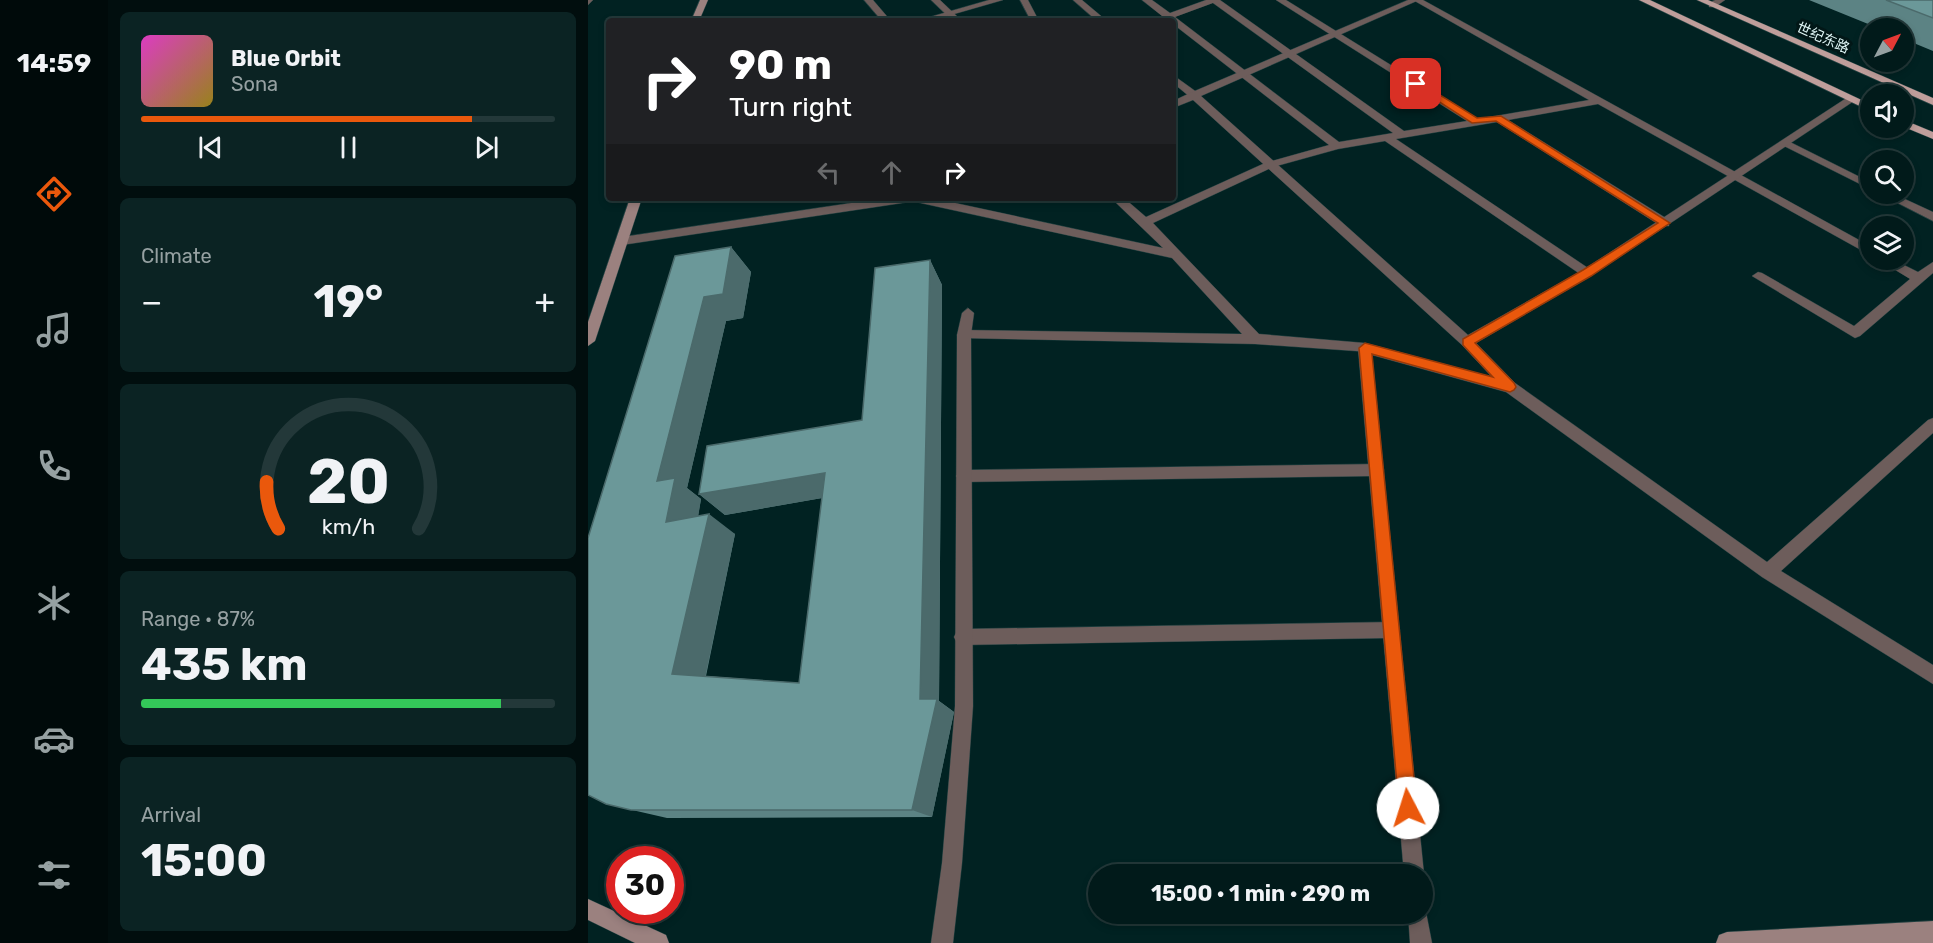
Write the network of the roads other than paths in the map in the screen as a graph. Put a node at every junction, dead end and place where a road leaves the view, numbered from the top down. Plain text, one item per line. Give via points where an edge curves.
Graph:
1 (704, 0) edge
2 (868, 0) edge
3 (935, 0) edge
4 (999, 0) edge
5 (1024, 0) edge
6 (1077, 0) edge
7 (1146, 0) edge
8 (1214, 0) edge
9 (1280, 0) edge
10 (1416, 0) edge
11 (1643, 0) edge
12 (1701, 0) edge
13 (1717, 2) edge
14 (950, 13) junction
15 (1169, 16) junction
16 (696, 18) edge
17 (885, 18) edge
18 (931, 18) edge
19 (955, 18) edge
20 (1033, 18) edge
21 (1099, 18) edge
22 (1164, 18) edge
23 (1172, 18) edge
24 (1176, 21) edge
25 (1336, 33) junction
26 (1290, 53) junction
27 (1245, 73) junction
28 (1176, 80) edge
29 (1194, 95) junction
30 (1852, 99) junction
31 (1599, 101) junction
32 (1933, 102) edge
33 (1860, 103) edge
34 (1176, 104) edge
35 (1498, 118) junction
36 (1475, 121) junction
37 (1914, 127) edge
38 (1400, 133) junction
39 (1385, 136) junction
40 (1933, 136) edge
41 (1788, 144) junction
42 (1337, 146) junction
43 (1269, 165) junction
44 (1736, 177) junction
45 (1860, 181) edge
46 (635, 201) edge
47 (889, 201) edge
48 (930, 201) edge
49 (1120, 201) edge
50 (1906, 204) edge
51 (1933, 218) edge
52 (1145, 222) junction
53 (1665, 223) junction
54 (622, 241) junction
55 (1860, 245) edge
56 (1175, 255) junction
57 (1933, 266) edge
58 (1903, 270) edge
59 (1587, 273) junction
60 (1758, 276) dead end
61 (1918, 278) junction
62 (968, 313) dead end
63 (964, 335) junction
64 (1255, 339) junction
65 (588, 341) edge
66 (1467, 342) junction
67 (1365, 348) junction
68 (1510, 387) junction
69 (1933, 424) edge
70 (1377, 470) junction
71 (964, 476) junction
72 (1768, 572) junction
73 (1391, 630) junction
74 (963, 638) junction
75 (1933, 675) edge
76 (1413, 864) edge
77 (588, 909) edge
78 (1419, 924) edge
79 (1933, 932) edge
80 (658, 943) edge
81 (942, 943) edge
82 (1421, 943) edge
83 (1727, 943) edge

1 - 16 street
2 - 17 street
3 - 14 street
4 - 14 street
5 - 20 street
6 - 21 street
7 - 15 street
8 - 15 street
8 - 26 street
9 - 25 street
10 - 25 street
10 - 31 street
11 - 30 main road
12 - 13 main road, 世纪东路
13 - 32 main road, 世纪东路
14 - 18 street
14 - 19 street
15 - 22 street
15 - 23 street
24 - 27 street
25 - 26 street
25 - 36 street
26 - 27 street
26 - 38 street
27 - 29 street
27 - 42 street
28 - 29 street
29 - 34 street
29 - 43 street
30 - 33 main road
30 - 41 street
31 - 35 street
31 - 44 street
35 - 36 street
35 - 53 street
36 - 38 street
37 - 40 main road
38 - 39 street
39 - 42 street
39 - 59 street
41 - 44 street
41 - 45 street
42 - 43 street
43 - 52 street
43 - 66 street
44 - 53 street
44 - 55 street
46 - 54 street
47 - 54 street
48 - 56 street
49 - 52 street
50 - 51 street
52 - 56 street
53 - 59 street
54 - 65 street
56 - 64 street
57 - 61 street
58 - 61 street
59 - 66 street
60 - 61 street via 1856,333
62 - 63 street
63 - 64 street
63 - 71 street
64 - 67 street
66 - 68 street
67 - 68 street
67 - 70 street
68 - 72 street
69 - 72 street
70 - 71 street
70 - 73 street
71 - 74 street
72 - 75 street
73 - 74 street
73 - 76 street
74 - 81 street via 959,780
77 - 80 street
78 - 82 street
79 - 83 street

